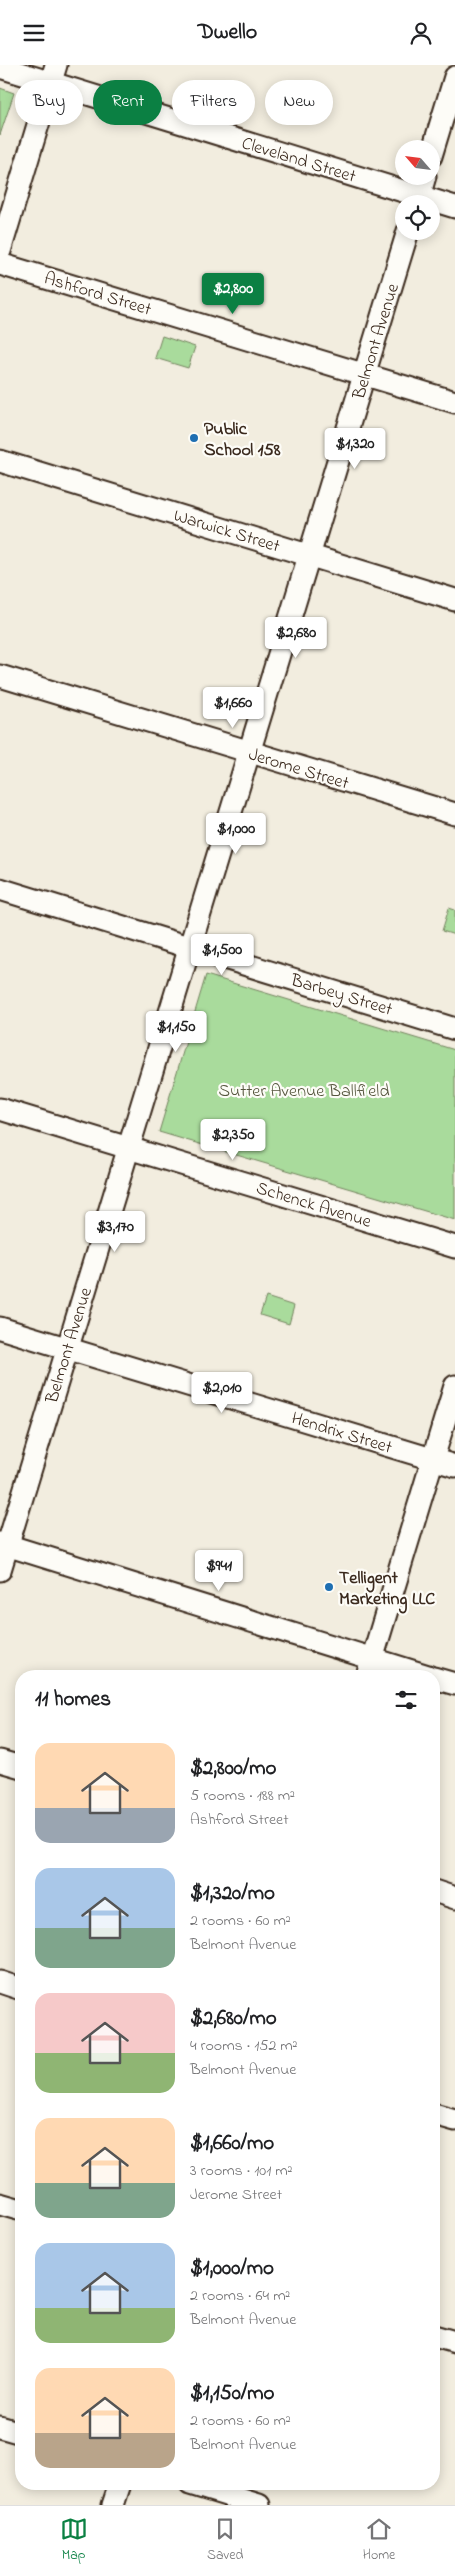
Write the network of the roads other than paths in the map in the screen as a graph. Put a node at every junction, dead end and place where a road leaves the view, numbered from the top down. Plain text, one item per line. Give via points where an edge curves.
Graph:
1 (0, 67) edge
2 (54, 74) edge
3 (455, 77) edge
4 (436, 140) edge
5 (420, 192) edge
6 (455, 207) edge
7 (405, 240) edge
8 (0, 251) edge
9 (0, 264) edge
10 (366, 374) junction
11 (455, 402) edge
12 (0, 461) edge
13 (310, 555) junction
14 (455, 600) edge
15 (0, 676) edge
16 (248, 752) junction
17 (455, 815) edge
18 (0, 889) edge
19 (189, 947) junction
20 (455, 1029) edge
21 (0, 1109) edge
22 (128, 1148) junction
23 (455, 1247) edge
24 (0, 1328) edge
25 (67, 1348) junction
26 (455, 1386) edge
27 (433, 1459) junction
28 (455, 1466) edge
29 (4, 1544) edge
30 (0, 1570) edge
31 (369, 1668) edge
32 (384, 1670) edge
33 (440, 1680) edge
34 (455, 1684) edge
35 (0, 1761) edge
36 (15, 1765) edge
37 (440, 1893) edge
38 (455, 1898) edge
39 (0, 1982) edge
40 (15, 1987) edge
41 (440, 2116) edge
42 (455, 2121) edge
43 (0, 2203) edge
44 (15, 2208) edge
45 (440, 2338) edge
46 (455, 2342) edge
47 (0, 2427) edge
48 (15, 2431) edge
49 (118, 2490) edge
50 (210, 2490) edge
51 (114, 2505) edge
52 (259, 2505) edge

1 - 2 street, Cleveland Street
2 - 5 street, Cleveland Street
2 - 8 street
3 - 4 street
5 - 6 street, Cleveland Street
7 - 10 street, Belmont Avenue
9 - 10 street, Ashford Street
10 - 11 street, Ashford Street
10 - 13 street, Belmont Avenue
12 - 13 street, Warwick Street
13 - 14 street, Warwick Street
13 - 16 street, Belmont Avenue
15 - 16 street, Jerome Street
16 - 17 street, Jerome Street
16 - 19 street, Belmont Avenue
18 - 19 street, Barbey Street
19 - 20 street, Barbey Street
19 - 22 street, Belmont Avenue
21 - 22 street, Schenck Avenue
22 - 23 street, Schenck Avenue
22 - 25 street, Belmont Avenue
24 - 25 street, Hendrix Street
25 - 27 street, Hendrix Street
25 - 29 street, Belmont Avenue
26 - 27 street
27 - 28 street, Hendrix Street
27 - 31 street
29 - 30 street, Belmont Avenue
29 - 31 street
31 - 32 street
33 - 34 street
35 - 36 street
37 - 38 street
39 - 40 street
41 - 42 street
43 - 44 street
45 - 46 street
47 - 48 street
49 - 51 street
50 - 52 street

